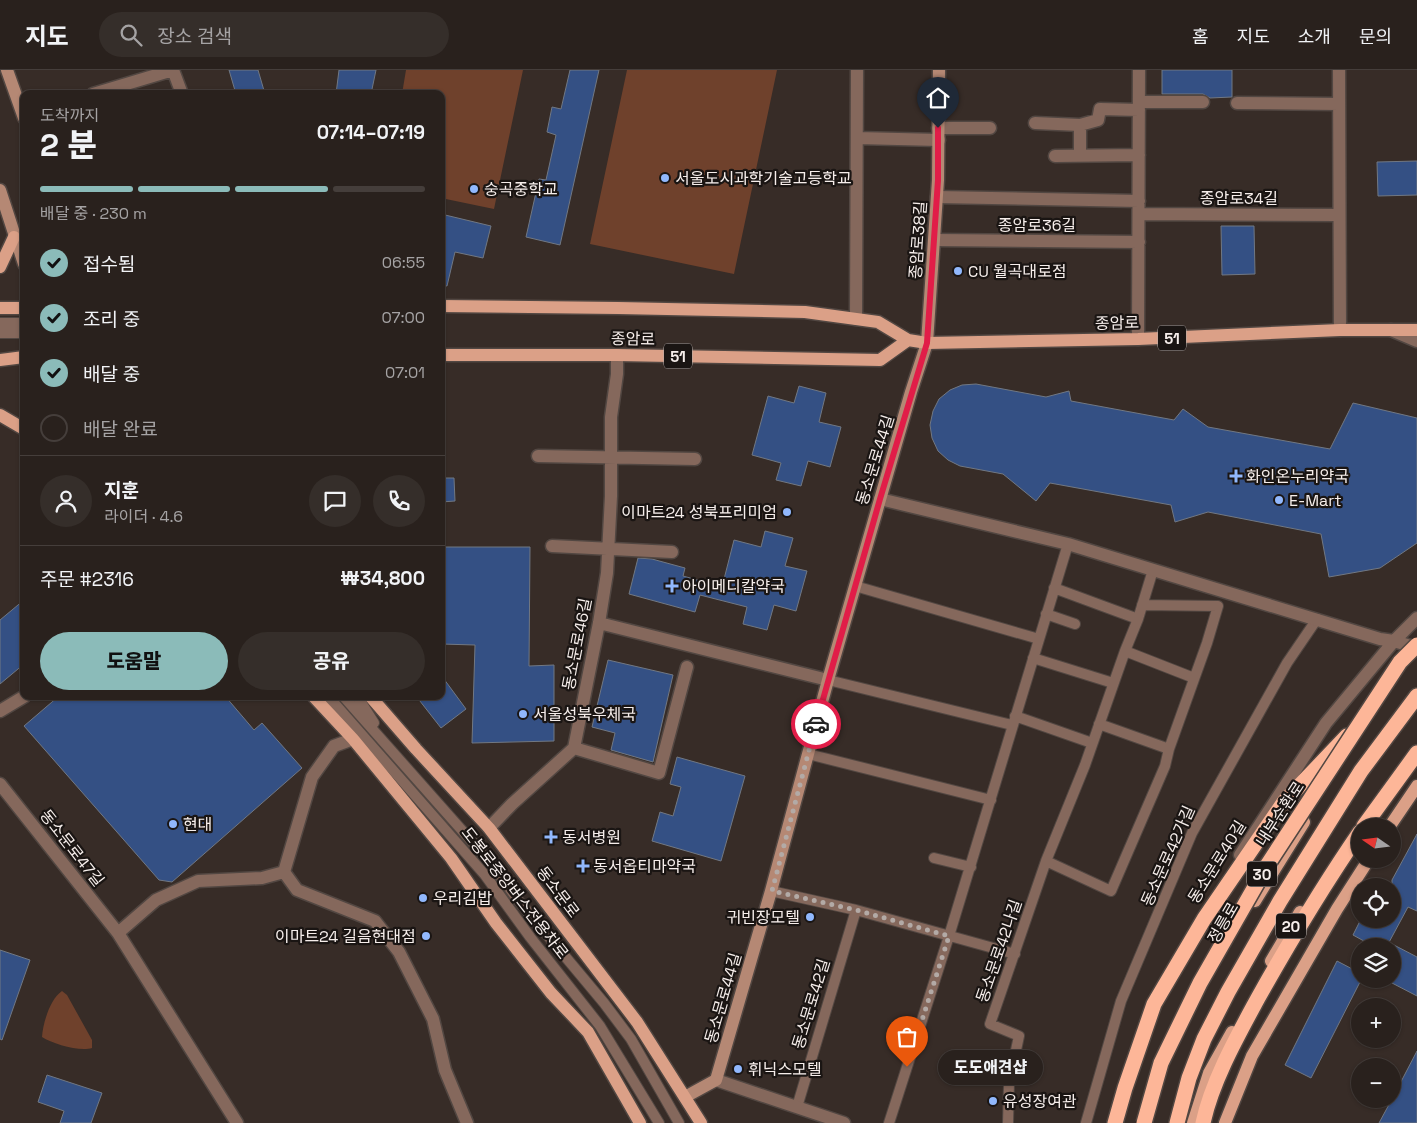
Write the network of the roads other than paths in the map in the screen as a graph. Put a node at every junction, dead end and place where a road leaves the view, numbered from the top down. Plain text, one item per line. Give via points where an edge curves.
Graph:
1 (7, 70) edge
2 (173, 70) edge
3 (858, 70) edge
4 (939, 70) edge
5 (1139, 70) edge
6 (1339, 70) edge
7 (106, 90) edge
8 (180, 90) edge
9 (1203, 102) dead end
10 (1238, 103) dead end
11 (1338, 104) junction
12 (1139, 106) junction
13 (20, 107) edge
14 (1035, 123) dead end
15 (1080, 125) junction
16 (990, 128) dead end
17 (938, 134) junction
18 (857, 138) junction
19 (1139, 155) junction
20 (1056, 156) dead end
21 (1080, 156) junction
22 (0, 190) edge
23 (937, 197) junction
24 (1139, 207) junction
25 (1339, 214) junction
26 (14, 237) junction
27 (935, 240) junction
28 (1139, 242) junction
29 (20, 253) edge
30 (0, 267) edge
31 (445, 306) edge
32 (0, 308) edge
33 (20, 308) edge
34 (856, 319) junction
35 (0, 322) edge
36 (20, 323) edge
37 (1340, 330) junction
38 (1391, 330) junction
39 (1417, 330) edge
40 (0, 333) edge
41 (20, 333) edge
42 (1138, 339) junction
43 (908, 340) junction
44 (1417, 341) edge
45 (927, 343) junction
46 (445, 355) edge
47 (617, 355) junction
48 (20, 358) edge
49 (0, 360) edge
50 (0, 415) edge
51 (20, 427) edge
52 (538, 456) dead end
53 (611, 458) junction
54 (695, 459) dead end
55 (880, 499) junction
56 (1068, 544) junction
57 (552, 546) dead end
58 (608, 550) junction
59 (672, 552) dead end
60 (1153, 570) junction
61 (855, 586) junction
62 (1054, 588) junction
63 (1142, 604) junction
64 (1046, 614) junction
65 (1417, 618) edge
66 (1138, 619) junction
67 (1317, 619) junction
68 (598, 623) junction
69 (1075, 624) dead end
70 (1038, 639) junction
71 (1394, 641) junction
72 (1417, 647) edge
73 (1125, 651) junction
74 (1417, 655) edge
75 (1033, 658) junction
76 (687, 666) dead end
77 (1194, 678) junction
78 (828, 680) junction
79 (1114, 683) junction
80 (1392, 687) junction
81 (1417, 696) edge
82 (20, 699) edge
83 (317, 700) edge
84 (332, 700) edge
85 (347, 700) edge
86 (360, 700) edge
87 (373, 700) edge
88 (0, 711) edge
89 (1014, 721) junction
90 (1099, 724) junction
91 (353, 739) junction
92 (1092, 743) junction
93 (1417, 746) edge
94 (574, 748) junction
95 (1169, 750) junction
96 (808, 754) junction
97 (1417, 754) edge
98 (396, 755) junction
99 (0, 784) edge
100 (1417, 786) edge
101 (991, 800) junction
102 (1370, 818) edge
103 (1395, 818) edge
104 (489, 828) junction
105 (1351, 846) edge
106 (934, 858) dead end
107 (1046, 861) junction
108 (970, 867) junction
109 (1364, 868) edge
110 (284, 872) junction
111 (772, 891) junction
112 (856, 910) junction
113 (118, 933) junction
114 (949, 936) junction
115 (1015, 954) junction
116 (716, 1080) junction
117 (685, 1097) junction
118 (796, 1107) junction
119 (1204, 1117) edge
120 (237, 1123) edge
121 (467, 1123) edge
122 (640, 1123) edge
123 (660, 1123) edge
124 (679, 1123) edge
125 (701, 1123) edge
126 (844, 1123) edge
127 (889, 1123) edge
128 (1008, 1123) edge
129 (1086, 1123) edge
130 (1110, 1123) edge
131 (1116, 1123) edge
132 (1144, 1123) edge
133 (1150, 1123) edge
134 (1177, 1123) edge
135 (1192, 1123) edge
136 (1225, 1123) edge

1 - 13 street
2 - 7 street
2 - 8 street
3 - 18 street
4 - 17 street, 종암로38길
5 - 12 street
6 - 11 street
9 - 12 street
10 - 11 street
11 - 25 street
12 - 15 street via 1100,109 1098,120
12 - 19 street
14 - 15 street
15 - 21 street
16 - 17 street
17 - 18 street
17 - 23 street, 종암로38길
18 - 34 street
19 - 21 street
19 - 24 street
20 - 21 street
22 - 26 street
23 - 24 street, 종암로36길
23 - 27 street, 종암로38길
24 - 25 street, 종암로34길
24 - 28 street
25 - 37 street
26 - 29 street
26 - 30 main road
27 - 28 street, 종암로36길
27 - 45 street, 종암로38길
28 - 42 street
31 - 34 main road, 종암로 / 51 via 745,310 805,312
32 - 33 main road
34 - 43 main road, 종암로 / 51 via 878,322
35 - 36 lane
37 - 38 main road, 종암로 / 51
37 - 42 main road, 종암로 / 51
38 - 39 main road, 종암로 / 51
38 - 44 street
40 - 41 lane
42 - 45 main road, 종암로 / 51
43 - 45 main road, 종암로 / 51
43 - 47 main road, 종암로 / 51 via 880,360
45 - 55 street, 동소문로44길
46 - 47 main road, 종암로 / 51
47 - 53 street, 동소문로46길
48 - 49 main road
50 - 51 main road
52 - 53 street
53 - 54 street
53 - 58 street, 동소문로46길
55 - 56 street
55 - 61 street, 동소문로44길
56 - 60 street
56 - 62 lane
57 - 58 street
58 - 59 street
58 - 68 street, 동소문로46길
60 - 63 lane, 동소문로42나길
60 - 67 street
61 - 70 lane
61 - 78 street, 동소문로44길
62 - 64 lane
62 - 66 lane
63 - 66 lane, 동소문로42나길
63 - 77 lane via 1218,606
64 - 69 lane
64 - 70 lane
65 - 71 street, 동소문로40길
66 - 73 lane, 동소문로42나길
67 - 71 street
67 - 129 lane, 동소문로42가길 via 1288,663 1192,833 1121,1001
68 - 78 street
68 - 94 street, 동소문로46길
70 - 75 lane
71 - 72 street
71 - 130 street, 동소문로40길 via 1326,723 1157,988 1116,1092
72 - 132 highway, 내부순환로 / 30, bridge via 1400,662 1263,872 1200,983 1162,1063
73 - 77 lane
73 - 79 lane, 동소문로42나길
74 - 80 main road, 정릉로
75 - 79 lane
75 - 89 lane
76 - 94 street via 663,774
77 - 95 lane
78 - 89 lane
78 - 96 street, 동소문로44길
79 - 90 lane, 동소문로42나길
80 - 131 highway, 30 via 1284,802 1204,918 1154,1004 1124,1088
80 - 133 main road, 정릉로 via 1307,818 1209,980 1170,1059
81 - 134 highway, 30 via 1361,771 1228,992 1204,1038
82 - 88 street
83 - 91 main road
84 - 123 lane, 도봉로중앙버스전용차로 via 485,875 600,1026
85 - 98 lane
86 - 98 lane
87 - 104 main road, 동소문로
89 - 92 lane
89 - 101 lane
90 - 92 lane, 동소문로42나길
90 - 95 lane
91 - 110 street via 334,746 312,777
91 - 122 main road via 451,858 496,923 551,993 588,1032
92 - 107 lane, 동소문로42나길
93 - 135 main road, 20 via 1368,810 1285,935 1210,1073
94 - 104 street
95 - 107 lane via 1111,891
96 - 101 lane
96 - 111 street, 동소문로44길
97 - 102 highway
98 - 124 lane, 도봉로중앙버스전용차로 via 490,862 604,1003 631,1039
99 - 113 street, 동소문로47길
100 - 103 main road
101 - 108 lane
104 - 117 main road, 동소문로 via 637,1022
105 - 119 highway via 1307,913 1232,1044
106 - 108 lane
107 - 115 lane, 동소문로42나길
108 - 114 lane
109 - 136 main road via 1252,1056
110 - 113 street via 262,878 198,881 156,900
110 - 121 street via 297,890 375,921 399,952 433,1019 445,1070
111 - 112 lane
111 - 116 street, 동소문로44길
112 - 114 lane
112 - 118 lane, 동소문로42길
113 - 120 street, 동소문로47길
114 - 115 lane
114 - 127 lane
115 - 128 lane, 동소문로42나길 via 990,1024 1019,1036 1009,1083
116 - 117 street
116 - 118 street
117 - 125 main road, 동소문로
118 - 126 street

